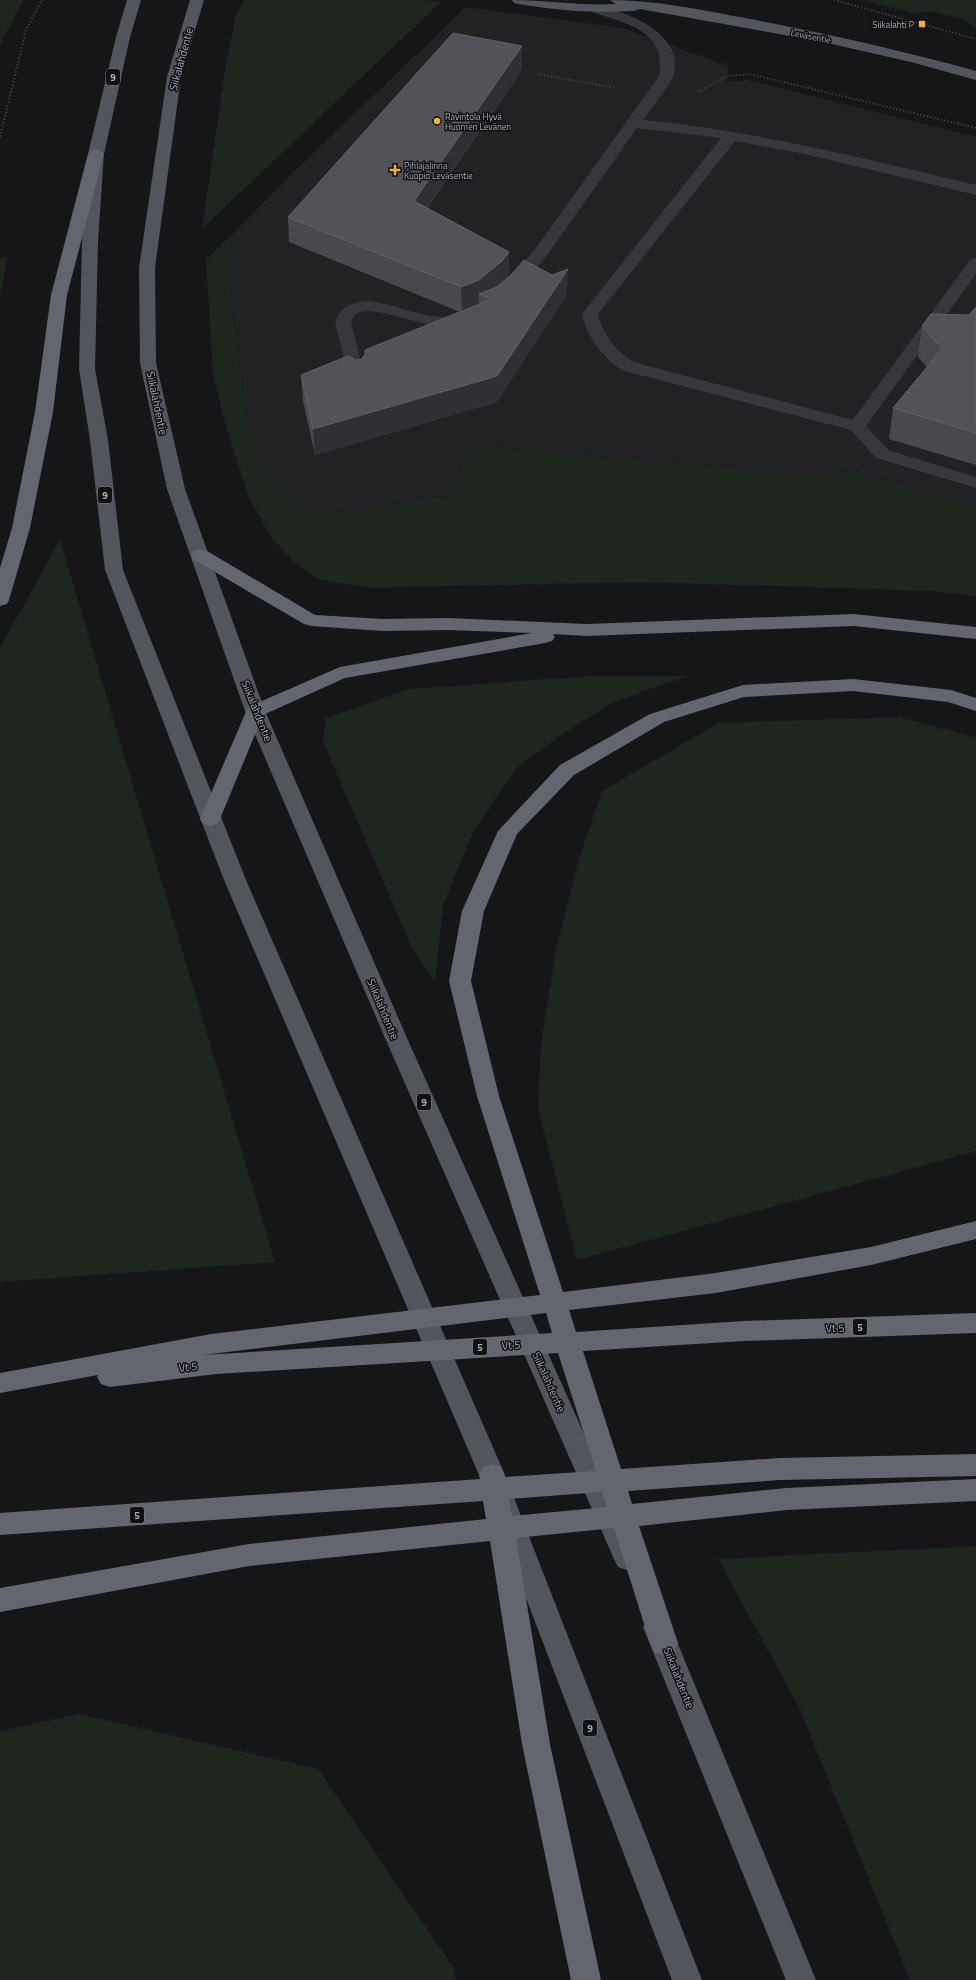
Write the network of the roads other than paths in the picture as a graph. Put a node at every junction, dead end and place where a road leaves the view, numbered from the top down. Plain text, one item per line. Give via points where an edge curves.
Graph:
1 (134, 0) edge
2 (197, 0) edge
3 (518, 0) edge
4 (617, 0) edge
5 (643, 6) junction
6 (597, 9) junction
7 (976, 76) edge
8 (632, 123) junction
9 (731, 136) junction
10 (96, 154) junction
11 (976, 190) edge
12 (976, 263) edge
13 (502, 298) edge
14 (477, 318) edge
15 (357, 379) edge
16 (857, 426) junction
17 (976, 483) edge
18 (200, 555) junction
19 (0, 600) edge
20 (587, 630) junction
21 (976, 633) edge
22 (976, 705) edge
23 (255, 711) junction
24 (210, 819) junction
25 (976, 1230) edge
26 (976, 1323) edge
27 (213, 1354) junction
28 (0, 1383) edge
29 (0, 1391) edge
30 (976, 1465) edge
31 (492, 1476) junction
32 (976, 1490) edge
33 (0, 1524) edge
34 (0, 1600) edge
35 (664, 1642) junction
36 (586, 1980) edge
37 (687, 1980) edge
38 (801, 1980) edge

1 - 10 main road, 9 via 122,37
2 - 18 main road, Siikalahdentie / 9 via 174,78 147,268 148,363 176,489
3 - 6 main road, Leväsentie
4 - 5 main road, Leväsentie
5 - 6 main road, Leväsentie
5 - 7 main road, Leväsentie via 730,19 848,43
6 - 8 lane via 645,28 664,45 669,61 666,75
8 - 9 lane via 684,127
8 - 13 lane via 548,254
9 - 11 lane via 808,150
9 - 16 lane via 590,314 593,330 608,351 626,366
10 - 19 highway via 59,295 43,419 21,528
10 - 24 main road, 9 via 90,241 87,369 99,440 114,570
12 - 16 lane
14 - 15 lane via 436,322 371,306 350,308 344,314 343,322
16 - 17 lane via 882,454
18 - 20 highway via 311,620 383,625 448,624
18 - 23 main road, Siikalahdentie / 9
20 - 21 highway via 854,620
20 - 23 highway via 340,673
22 - 35 highway via 951,696 853,685 743,692 657,718 567,770 508,831 473,911 460,981 488,1096
23 - 24 highway
23 - 35 main road, Siikalahdentie / 9 via 396,1038
24 - 31 main road, 9
25 - 27 highway via 871,1256 716,1283
26 - 27 highway, Vt 5 / 5
27 - 28 highway
27 - 29 highway, Vt 5 / 5
30 - 33 highway, 5 via 780,1469
31 - 36 highway via 536,1744
31 - 37 main road, 9
32 - 34 highway via 787,1499 249,1555
35 - 38 main road, Siikalahdentie / 9

